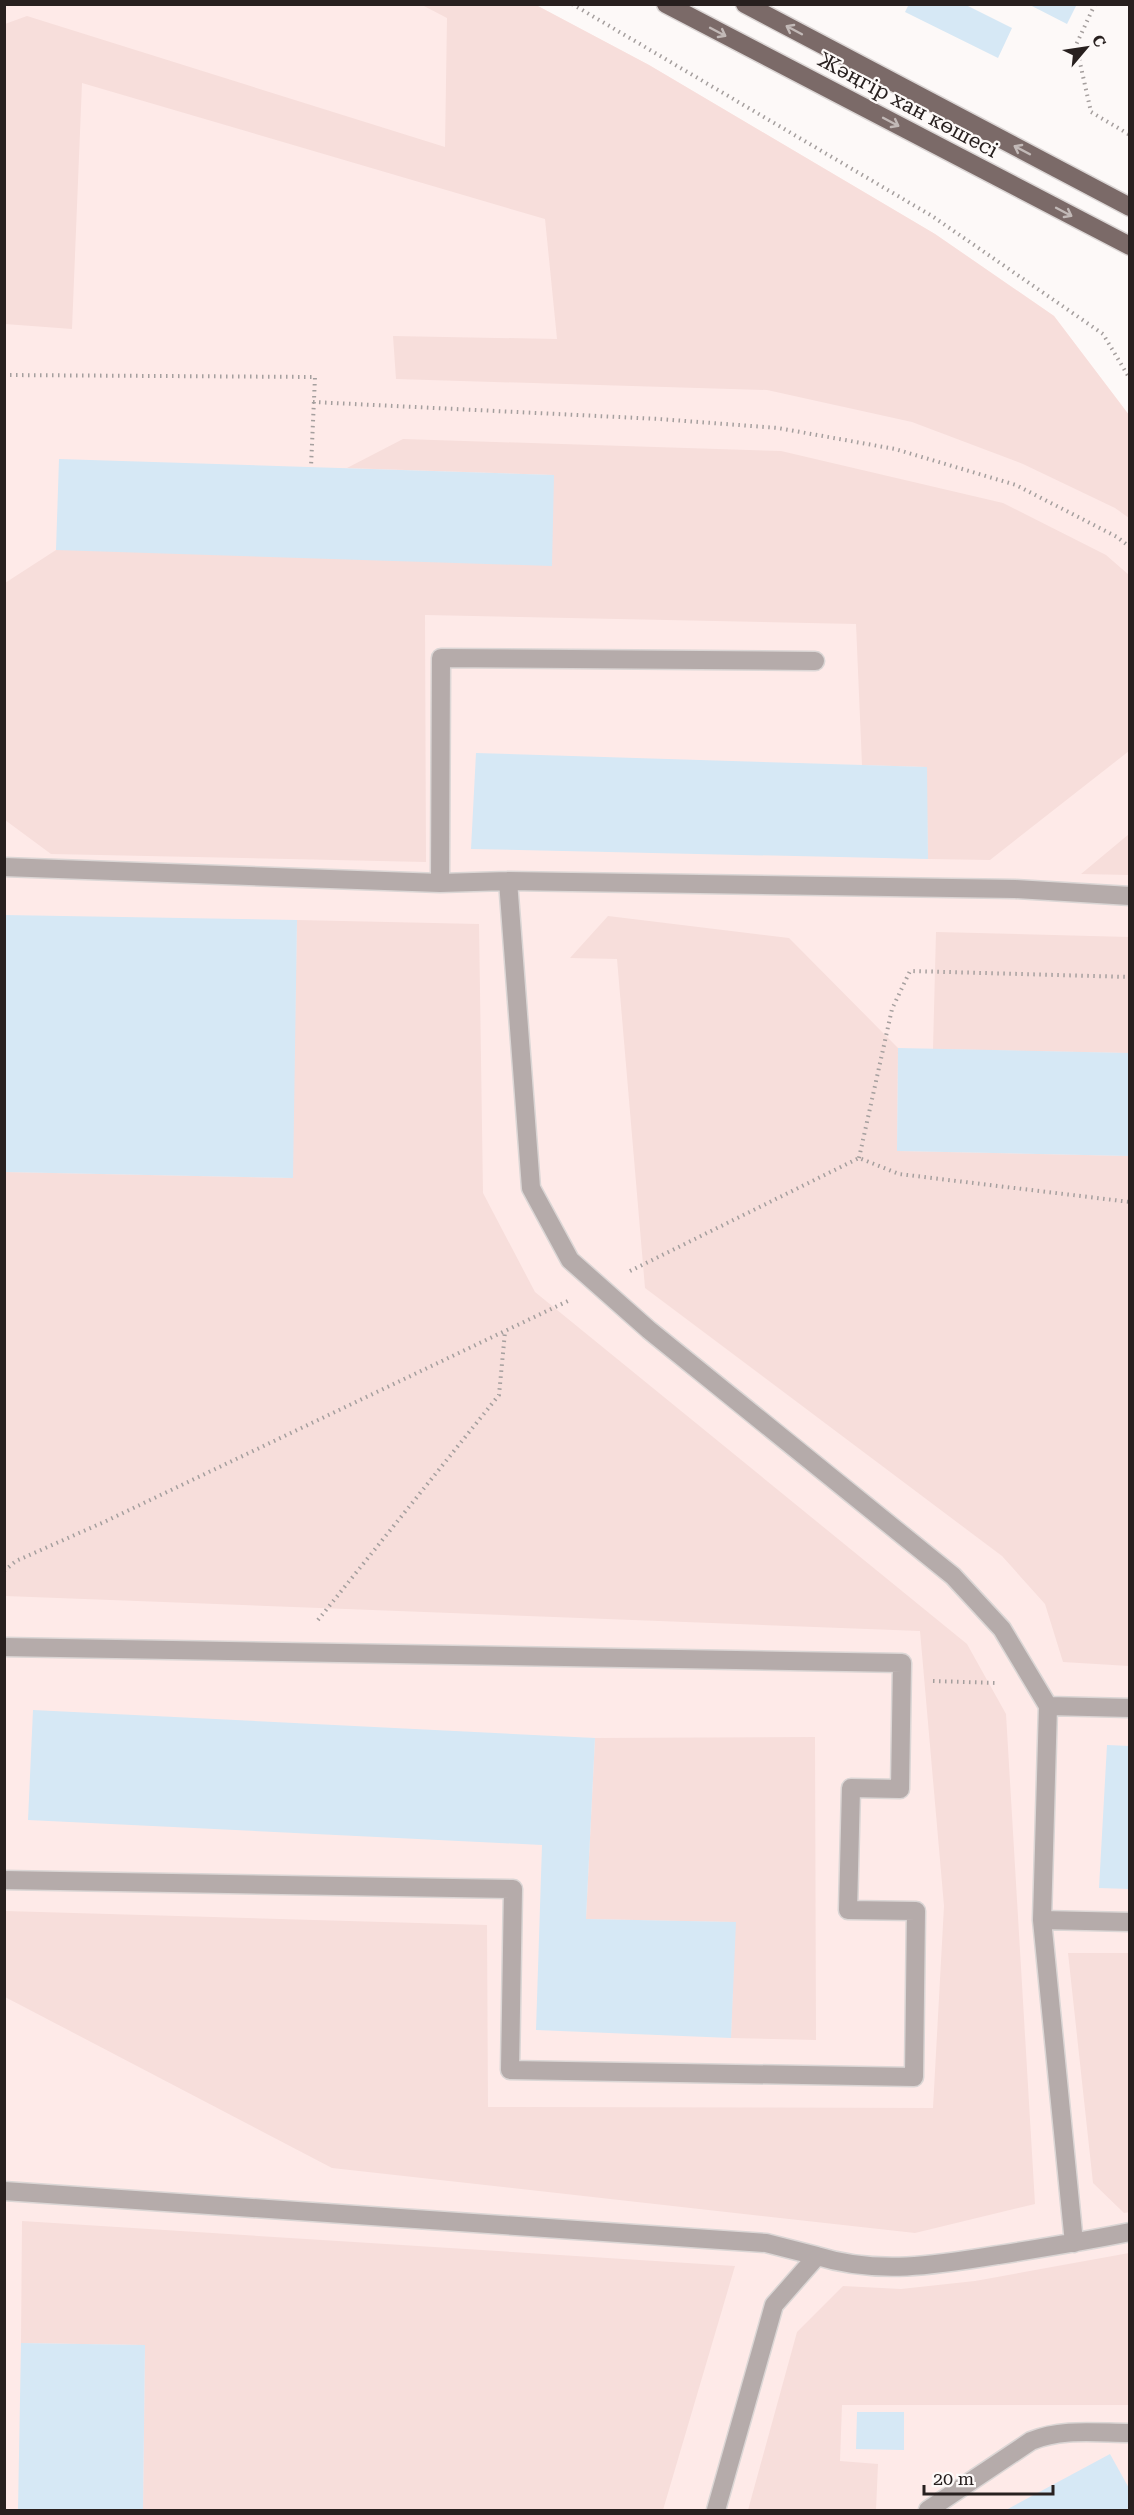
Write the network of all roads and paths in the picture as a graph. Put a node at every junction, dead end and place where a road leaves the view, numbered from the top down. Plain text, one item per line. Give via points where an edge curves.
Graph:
1 (572, 4) edge
2 (666, 4) edge
3 (746, 4) edge
4 (1095, 4) edge
5 (1130, 135) edge
6 (1130, 207) edge
7 (1130, 246) edge
8 (4, 375) edge
9 (1130, 378) edge
10 (313, 402) junction
11 (310, 467) dead end
12 (1130, 547) edge
13 (815, 661) dead end
14 (4, 867) edge
15 (508, 881) junction
16 (441, 884) junction
17 (1130, 896) edge
18 (1130, 977) edge
19 (859, 1158) junction
20 (1130, 1202) edge
21 (598, 1287) junction
22 (506, 1331) junction
23 (4, 1571) edge
24 (4, 1647) edge
25 (292, 1652) junction
26 (902, 1679) junction
27 (1035, 1684) junction
28 (1048, 1706) junction
29 (1130, 1708) edge
30 (4, 1880) edge
31 (1042, 1920) junction
32 (1130, 1922) edge
33 (4, 2191) edge
34 (1130, 2232) edge
35 (1074, 2243) junction
36 (817, 2256) junction
37 (1130, 2433) edge
38 (716, 2511) edge
39 (928, 2511) edge

1 - 9 path via 932,216 1103,334
2 -> 7 main road, Жәңгір хан көшесі
6 -> 3 main road, Жәңгір хан көшесі
4 - 5 path via 1076,45 1091,112
8 - 10 path via 315,377
10 - 11 path
10 - 12 path via 778,428 883,447 1017,485
13 - 16 lane via 441,658
14 - 16 lane
15 - 16 lane
15 - 17 lane via 1015,889
15 - 21 lane via 531,1188 570,1260
18 - 19 path via 910,970 892,1009
19 - 20 path via 899,1174
19 - 21 path
21 - 22 path
21 - 27 lane via 952,1576 1002,1629
22 - 23 path via 16,1561
22 - 25 path via 499,1395
24 - 25 lane
25 - 26 lane via 902,1663
26 - 27 path
26 - 30 lane via 900,1789 850,1788 848,1910 916,1911 914,2077 510,2070 513,1889
27 - 28 lane
28 - 29 lane
28 - 31 lane
31 - 32 lane
31 - 35 lane
33 - 36 lane via 766,2243
34 - 35 lane
35 - 36 lane via 933,2266 888,2268 845,2264
36 - 38 lane via 774,2305
37 - 39 lane via 1043,2436

